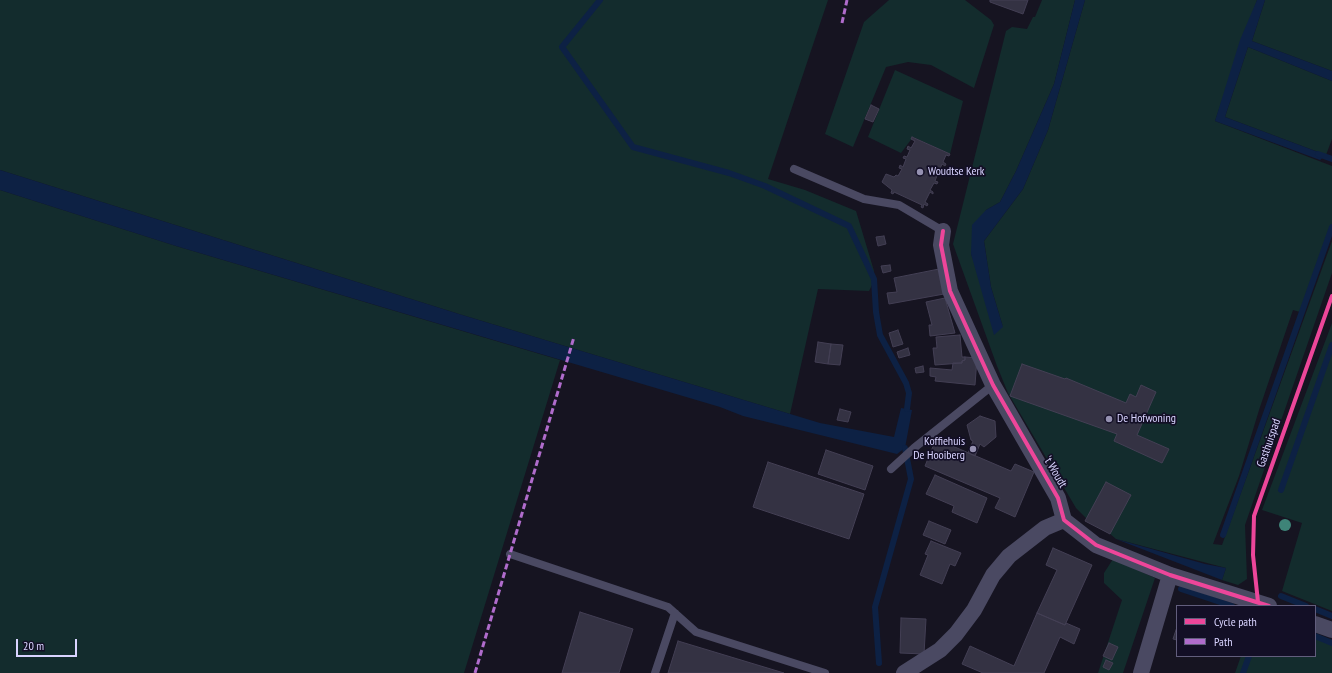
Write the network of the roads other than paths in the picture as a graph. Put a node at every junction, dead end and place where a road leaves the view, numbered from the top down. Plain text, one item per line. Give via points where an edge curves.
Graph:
1 (794, 169) dead end
2 (943, 231) joint
3 (993, 385) junction
4 (891, 469) dead end
5 (1064, 520) junction
6 (510, 554) dead end
7 (1170, 574) junction
8 (1266, 605) edge
9 (675, 613) junction
10 (1316, 624) edge
11 (1332, 630) edge
12 (656, 673) edge
13 (825, 673) edge
14 (904, 673) edge
15 (1141, 673) edge

1 - 2 lane via 864,199 899,206
2 - 3 street, 't Woudt via 941,246 950,291
3 - 4 lane
3 - 5 street, 't Woudt via 1058,498
5 - 7 street via 1096,545
5 - 14 street via 1045,528 1009,556 993,575 974,610 956,634 940,650
6 - 9 lane via 668,607
7 - 8 street
7 - 15 street
9 - 12 lane
9 - 13 lane via 696,632
10 - 11 street

